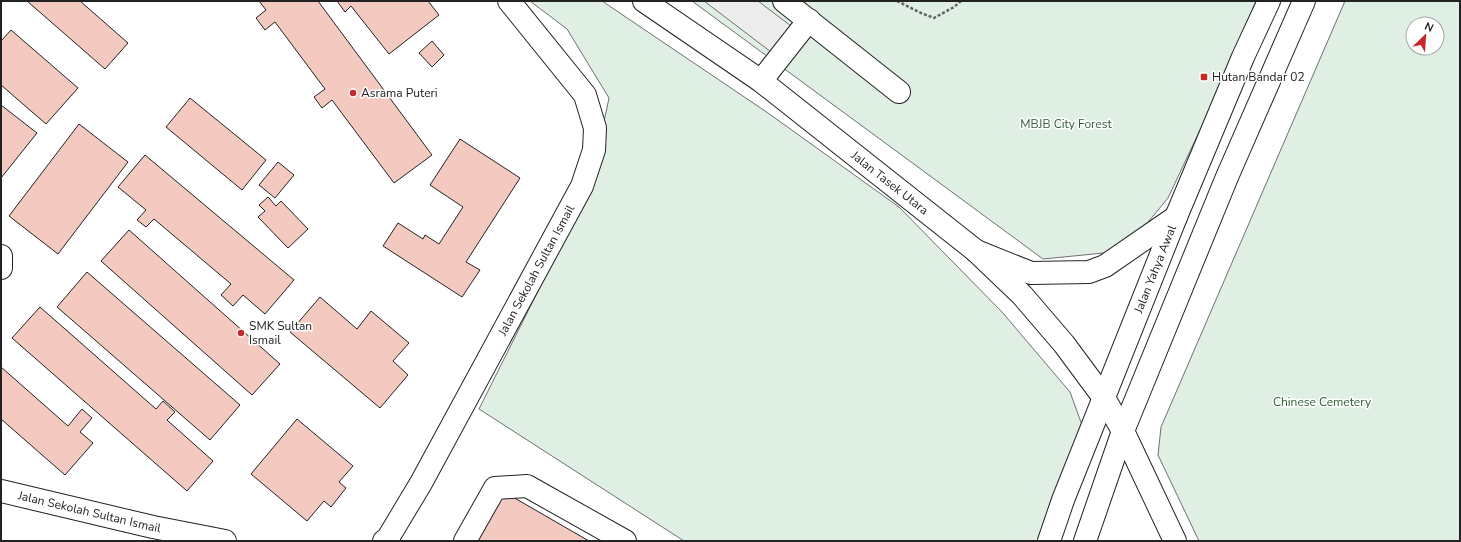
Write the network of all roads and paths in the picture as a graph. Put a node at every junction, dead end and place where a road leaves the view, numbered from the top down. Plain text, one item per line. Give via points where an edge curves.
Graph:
1 (509, 1) edge
2 (644, 1) edge
3 (784, 1) edge
4 (896, 1) edge
5 (961, 1) edge
6 (1269, 1) edge
7 (1304, 1) edge
8 (809, 20) junction
9 (761, 81) junction
10 (899, 92) dead end
11 (1176, 217) junction
12 (976, 251) junction
13 (1, 256) edge
14 (1, 268) edge
15 (1104, 398) junction
16 (1123, 432) junction
17 (1, 491) edge
18 (225, 541) edge
19 (384, 541) edge
20 (465, 541) edge
21 (625, 541) edge
22 (1049, 541) edge
23 (1085, 541) edge
24 (1175, 541) edge

1 - 19 street, Jalan Sekolah Sultan Ismail via 585,95 595,128 594,150 579,193 421,483
2 - 9 street, Jalan Tasek Utara
3 - 8 street
4 - 5 path via 934,18
6 - 11 street, Jalan Yahya Awal
7 - 16 street via 1227,177
8 - 9 street
8 - 10 street
9 - 12 street, Jalan Tasek Utara
11 - 12 street via 1105,266 1089,272 1031,273
11 - 15 street, Jalan Yahya Awal
12 - 15 street, Jalan Tasek Utara via 1022,295 1064,344
13 - 14 street
15 - 16 street, Jalan Tasek Utara
15 - 22 street, Jalan Yahya Awal
16 - 23 street
16 - 24 street, Jalan Tasek Utara
17 - 18 street, Jalan Sekolah Sultan Ismail via 153,527
20 - 21 street via 495,488 527,486

